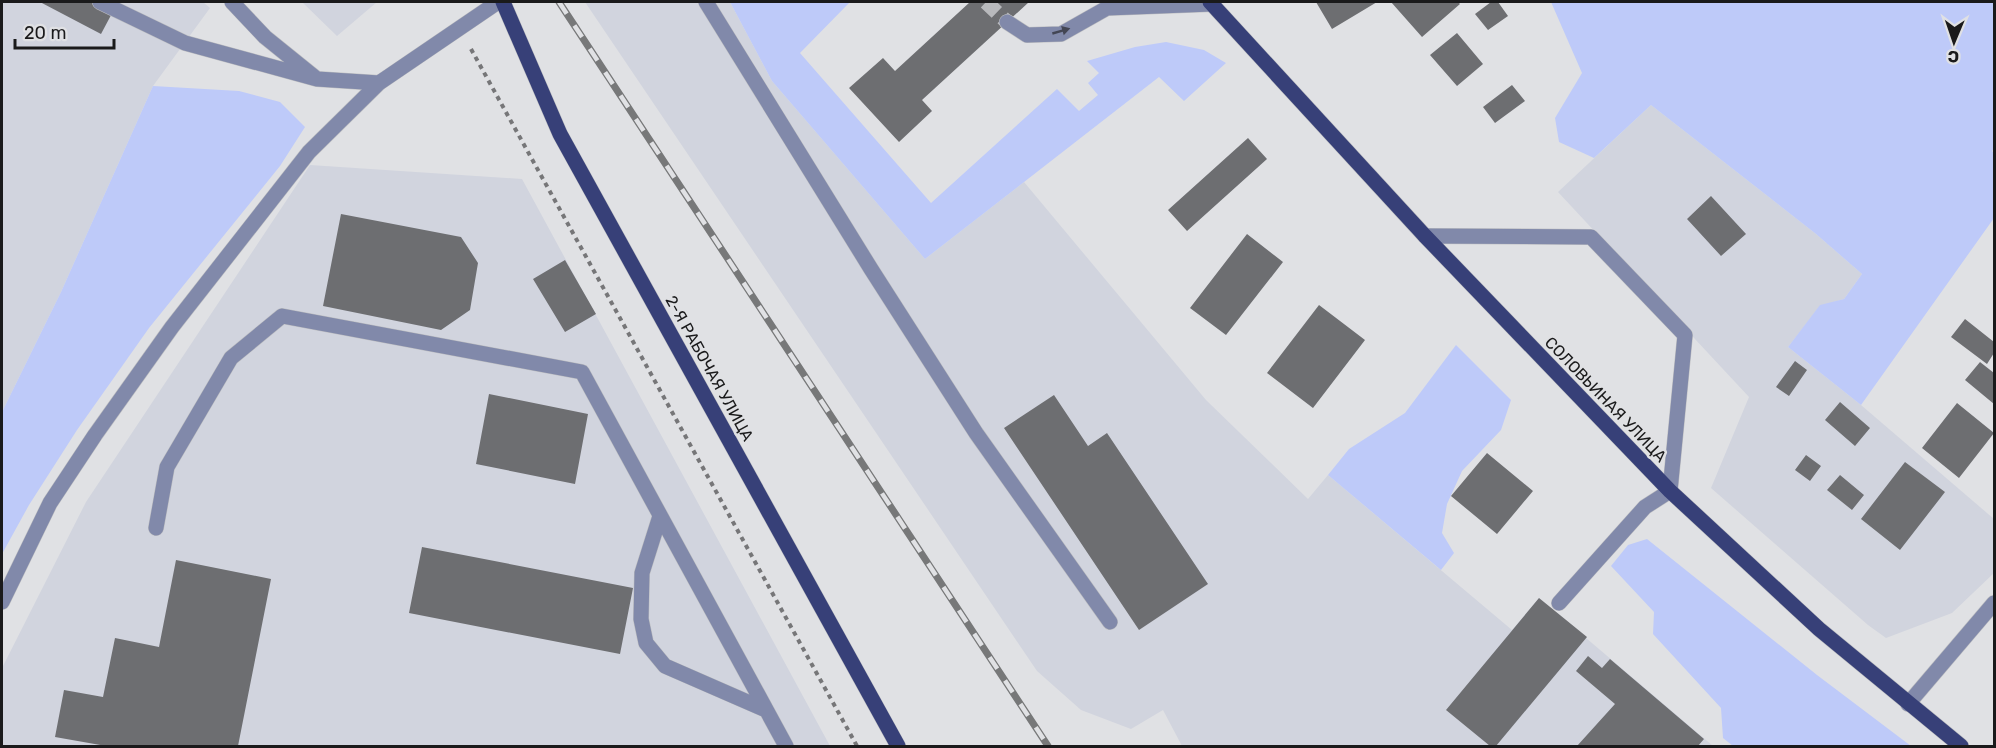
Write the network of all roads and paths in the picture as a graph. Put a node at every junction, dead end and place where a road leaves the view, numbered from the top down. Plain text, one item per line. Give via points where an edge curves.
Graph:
1 (100, 2) edge
2 (232, 2) edge
3 (498, 2) edge
4 (503, 2) edge
5 (706, 2) edge
6 (1211, 3) edge
7 (1007, 22) tunnel mouth
8 (459, 28) junction
9 (317, 79) junction
10 (379, 83) junction
11 (1425, 236) junction
12 (1670, 491) junction
13 (660, 516) junction
14 (156, 528) dead end
15 (2, 602) edge
16 (1560, 603) dead end
17 (1995, 603) edge
18 (1110, 622) dead end
19 (1908, 704) junction
20 (766, 710) junction
21 (786, 747) edge
22 (857, 747) edge
23 (898, 747) edge
24 (1962, 747) edge

1 - 9 street via 185,43
2 - 9 street via 266,37
3 - 8 street
4 - 23 main road, 2-Я РАБОЧАЯ УЛИЦА via 560,134
5 - 18 street via 976,434
7 -> 6 street via 1027,35 1061,34 1107,8
6 - 11 main road, СОЛОВЬИНАЯ УЛИЦА
8 - 10 street
8 - 22 path
9 - 10 street
10 - 15 street via 309,152 172,327 50,503
11 - 12 main road, СОЛОВЬИНАЯ УЛИЦА
11 - 12 street via 1591,237 1685,335
12 - 16 street via 1645,507
12 - 19 main road, СОЛОВЬИНАЯ УЛИЦА
13 - 14 street via 582,372 282,316 231,357 167,467
13 - 20 street
13 - 20 street via 642,573 641,619 646,643 665,666
17 - 19 street
19 - 24 main road, СОЛОВЬИНАЯ УЛИЦА
20 - 21 street

